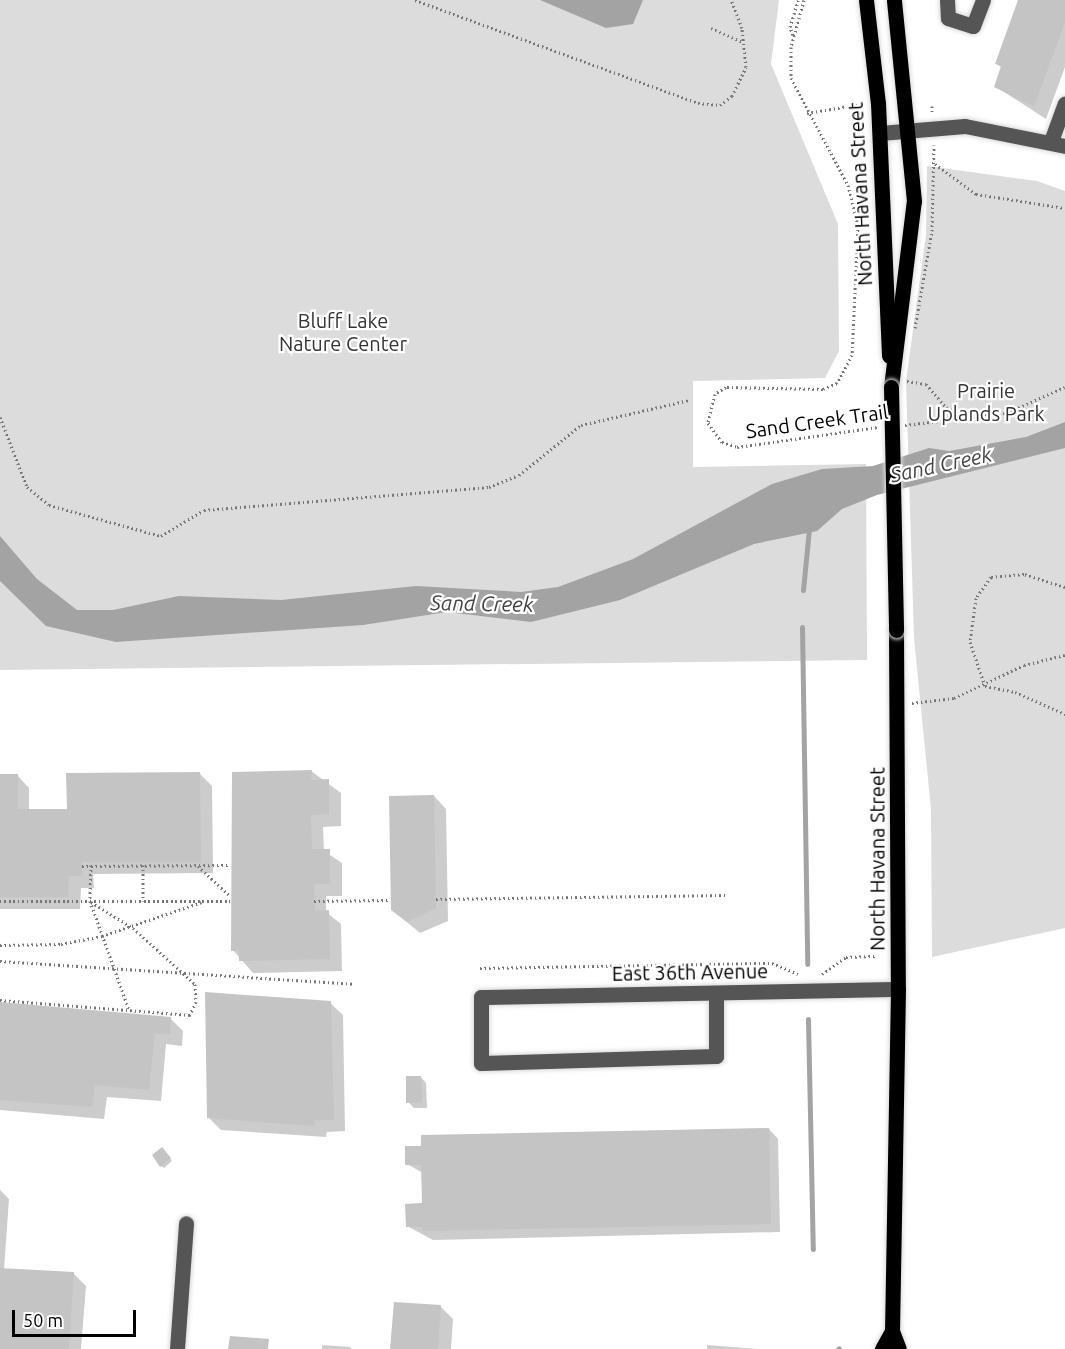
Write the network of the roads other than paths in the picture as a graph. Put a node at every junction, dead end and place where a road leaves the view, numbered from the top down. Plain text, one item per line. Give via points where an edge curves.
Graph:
1 (866, 0) edge
2 (894, 0) edge
3 (947, 0) edge
4 (983, 0) edge
5 (1065, 103) edge
6 (908, 129) junction
7 (880, 133) junction
8 (1058, 143) edge
9 (899, 387) junction
10 (898, 989) junction
11 (716, 993) junction
12 (186, 1223) dead end
13 (892, 1331) junction
14 (177, 1349) edge
15 (882, 1349) edge
16 (899, 1349) edge

1 - 7 main road, North Havana Street
2 - 6 main road, North Havana Street
3 - 4 street via 948,18 973,26
5 - 8 street
6 - 7 street
6 - 8 street via 983,128
6 - 9 main road, North Havana Street via 913,221
7 - 9 main road, North Havana Street
9 - 10 main road, North Havana Street, bridge
10 - 11 street, East 36th Avenue
10 - 13 main road, North Havana Street
11 - 11 street, East 36th Avenue via 481,997 481,1063 716,1056
12 - 14 street
13 - 15 main road, North Havana Street
13 - 16 main road, North Havana Street

